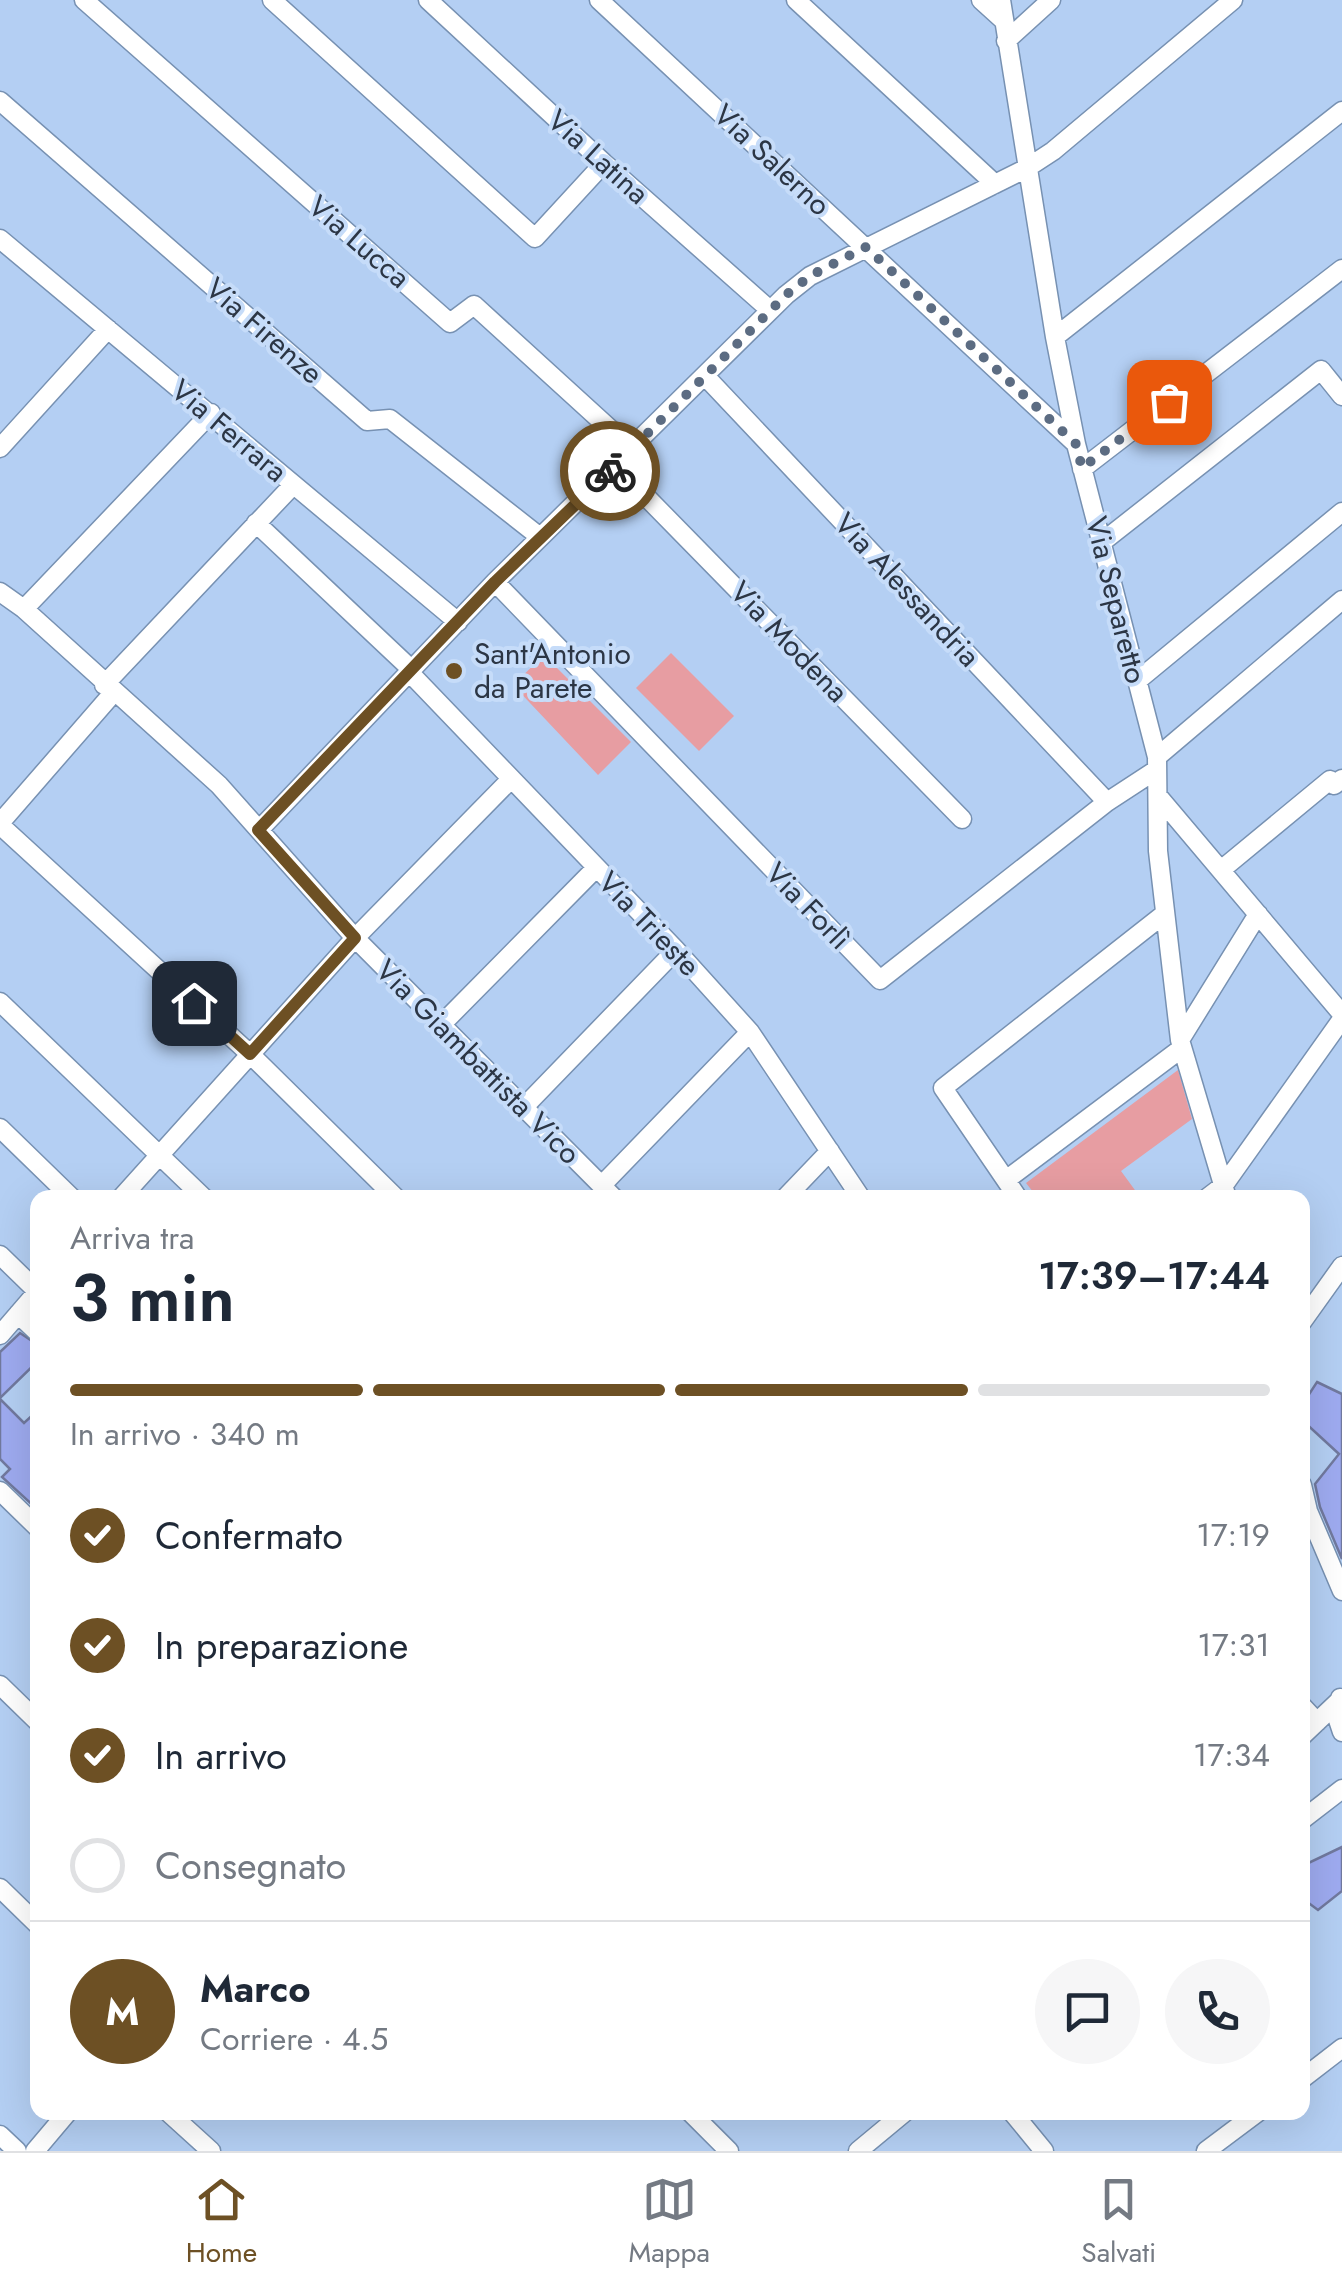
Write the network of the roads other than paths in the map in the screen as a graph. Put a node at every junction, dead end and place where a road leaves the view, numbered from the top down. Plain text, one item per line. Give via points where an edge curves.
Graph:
1 (84, 0) edge
2 (272, 0) edge
3 (428, 0) edge
4 (599, 0) edge
5 (796, 0) edge
6 (981, 0) edge
7 (1051, 0) edge
8 (1233, 0) edge
9 (1002, 10) edge
10 (1006, 40) junction
11 (0, 101) edge
12 (1342, 111) edge
13 (604, 163) junction
14 (1027, 168) junction
15 (995, 184) junction
16 (0, 239) edge
17 (866, 247) junction
18 (1342, 269) edge
19 (770, 310) junction
20 (108, 330) junction
21 (1055, 337) junction
22 (706, 378) junction
23 (1342, 396) edge
24 (211, 413) junction
25 (1076, 444) junction
26 (0, 448) edge
27 (632, 449) junction
28 (616, 466) junction
29 (1082, 468) junction
30 (292, 484) junction
31 (1342, 512) edge
32 (256, 523) junction
33 (540, 537) junction
34 (1102, 544) junction
35 (495, 582) junction
36 (0, 592) edge
37 (1342, 600) edge
38 (24, 610) junction
39 (458, 622) junction
40 (411, 672) junction
41 (1137, 681) junction
42 (109, 688) junction
43 (1157, 764) junction
44 (511, 778) junction
45 (1342, 778) edge
46 (1158, 796) junction
47 (1107, 802) junction
48 (962, 819) dead end
49 (0, 824) edge
50 (258, 830) junction
51 (596, 868) junction
52 (1221, 870) junction
53 (1258, 914) junction
54 (1163, 915) junction
55 (355, 938) junction
56 (676, 950) junction
57 (0, 1002) edge
58 (1342, 1017) edge
59 (441, 1025) junction
60 (750, 1032) junction
61 (1181, 1044) junction
62 (250, 1054) junction
63 (524, 1106) junction
64 (0, 1128) edge
65 (830, 1151) junction
66 (160, 1153) junction
67 (1006, 1180) junction
68 (64, 1190) edge
69 (128, 1190) edge
70 (196, 1190) edge
71 (388, 1190) edge
72 (607, 1190) edge
73 (609, 1190) edge
74 (793, 1190) edge
75 (856, 1190) edge
76 (1013, 1190) edge
77 (1226, 1190) edge
78 (1227, 1190) edge
79 (0, 1255) edge
80 (1342, 1266) edge
81 (30, 1284) edge
82 (30, 1299) edge
83 (1310, 1311) edge
84 (18, 1314) junction
85 (30, 1325) edge
86 (0, 1335) edge
87 (0, 1491) edge
88 (1310, 1519) edge
89 (30, 1520) edge
90 (1342, 1591) edge
91 (0, 1685) edge
92 (1340, 1696) edge
93 (30, 1714) edge
94 (1310, 1714) edge
95 (1318, 1722) junction
96 (1310, 1729) edge
97 (1342, 1732) edge
98 (1339, 1801) edge
99 (1310, 1816) edge
100 (0, 1888) edge
101 (30, 1917) edge
102 (1342, 2048) edge
103 (1310, 2073) edge
104 (61, 2120) edge
105 (177, 2120) edge
106 (698, 2120) edge
107 (896, 2120) edge
108 (1019, 2120) edge
109 (1247, 2120) edge
110 (0, 2135) edge
111 (17, 2151) edge
112 (35, 2151) edge
113 (211, 2151) edge
114 (729, 2151) edge
115 (858, 2151) edge
116 (1044, 2151) edge
117 (1206, 2151) edge

1 - 27 street, Via Lucca via 450,322 474,305
2 - 13 street via 535,238
3 - 13 street, Via Latina
4 - 17 street, Via Salerno
5 - 15 street
6 - 9 street
7 - 10 street
8 - 14 street
9 - 10 street, Via Separetto
10 - 14 street, Via Separetto
11 - 33 street, Via Firenze via 367,421 390,419
12 - 21 street
13 - 19 street, Via Latina
14 - 15 street
14 - 21 street, Via Separetto
15 - 17 street
16 - 20 street, Via Ferrara
17 - 19 street via 810,276
17 - 25 street, Via Salerno
18 - 29 street
19 - 22 street
20 - 24 street, Via Ferrara
20 - 26 street
21 - 25 street, Via Separetto
22 - 27 street
22 - 47 street, Via Alessandria
23 - 34 street via 1321,370
24 - 30 street, Via Ferrara
24 - 38 street
25 - 29 street, Via Separetto
27 - 28 street
28 - 33 street
28 - 48 street, Via Modena
29 - 34 street, Via Separetto
30 - 32 street
30 - 39 street, Via Ferrara
31 - 41 street
32 - 40 street, Via Trieste
32 - 42 street
33 - 35 street
34 - 41 street, Via Separetto
35 - 39 street
35 - 47 street, Via Forlì via 880,980
36 - 38 street, Via Giambattista Vico
37 - 43 street, Via Forlì
38 - 42 street, Via Giambattista Vico
39 - 40 street
40 - 44 street, Via Trieste
40 - 50 street
41 - 43 street, Via Separetto
42 - 49 street
42 - 50 street, Via Giambattista Vico
43 - 46 street, Via Separetto
43 - 47 street, Via Forlì
44 - 51 street, Via Trieste
44 - 55 street
45 - 52 street via 1334,785 1330,780
46 - 52 street
46 - 54 street, Via Separetto
49 - 62 street
50 - 55 street, Via Giambattista Vico
51 - 56 street, Via Trieste
51 - 59 street
52 - 53 street
53 - 58 street
53 - 61 street
54 - 61 street, Via Separetto
54 - 67 street via 943,1088
55 - 59 street, Via Giambattista Vico
55 - 62 street
56 - 60 street, Via Trieste
56 - 63 street
57 - 66 street
58 - 78 street
59 - 63 street, Via Giambattista Vico
60 - 65 street, Via Trieste
60 - 73 street
61 - 67 street
61 - 77 street, Via Separetto
62 - 66 street
62 - 71 street
63 - 72 street, Via Giambattista Vico
64 - 68 street
65 - 74 street
65 - 75 street, Via Trieste
66 - 69 street
66 - 70 street
67 - 76 street
79 - 81 street
80 - 83 street
82 - 84 street
84 - 85 street
84 - 86 street
87 - 89 street
88 - 90 street
91 - 93 street
92 - 95 street
92 - 97 street
94 - 95 street
95 - 96 street
98 - 99 street
100 - 101 street
102 - 103 street
104 - 112 street
105 - 113 street
106 - 114 street
107 - 115 street
108 - 116 street
109 - 117 street
110 - 111 street

